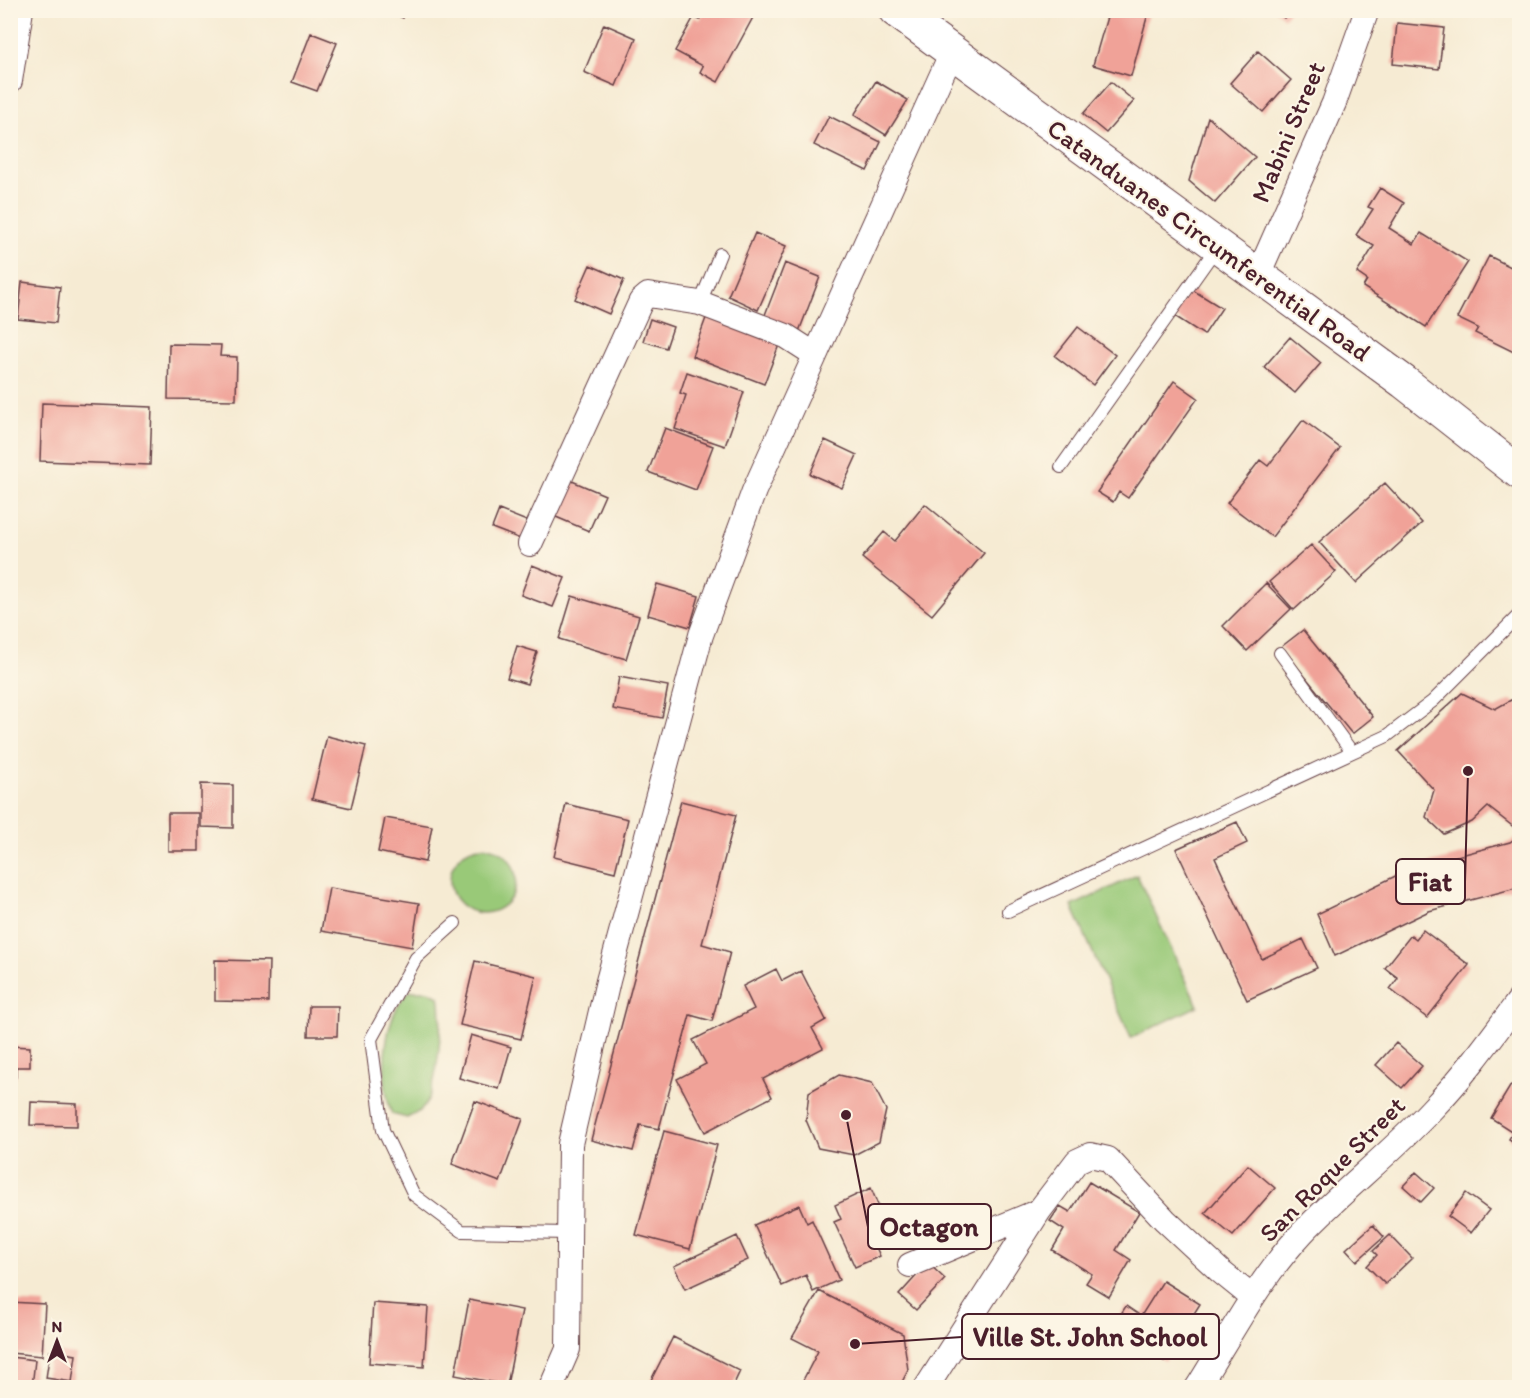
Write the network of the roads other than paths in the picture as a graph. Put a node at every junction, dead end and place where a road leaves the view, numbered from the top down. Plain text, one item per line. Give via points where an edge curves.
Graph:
1 (21, 10) edge
2 (895, 10) edge
3 (1367, 10) edge
4 (952, 52) junction
5 (10, 81) edge
6 (1218, 246) junction
7 (720, 254) dead end
8 (1258, 275) junction
9 (700, 303) junction
10 (814, 354) junction
11 (1061, 467) dead end
12 (1520, 472) edge
13 (530, 544) dead end
14 (1520, 614) edge
15 (1280, 653) dead end
16 (1352, 752) junction
17 (1008, 911) dead end
18 (455, 923) dead end
19 (1520, 999) edge
20 (1039, 1211) junction
21 (569, 1233) junction
22 (910, 1265) dead end
23 (1252, 1297) junction
24 (551, 1388) edge
25 (926, 1388) edge
26 (1197, 1388) edge

1 - 5 street
2 - 4 main road, Catanduanes Circumferential Road
3 - 8 street, Mabini Street via 1334,103
4 - 6 main road, Catanduanes Circumferential Road
4 - 10 street
6 - 8 main road, Catanduanes Circumferential Road
6 - 11 lane
7 - 9 lane
8 - 12 main road, Catanduanes Circumferential Road
9 - 10 street via 786,336
9 - 13 street via 648,295 641,301
10 - 21 street via 754,491 701,635 608,981 570,1144
14 - 16 lane via 1433,701 1387,736
15 - 16 lane
16 - 17 lane
18 - 21 lane via 416,958 371,1039 383,1130 414,1195 462,1231
19 - 23 street, San Roque Street via 1431,1110 1303,1232
20 - 22 street
20 - 23 street via 1077,1161 1090,1155 1108,1160 1173,1227
20 - 25 street
21 - 24 street via 568,1349
23 - 26 street, San Roque Street

